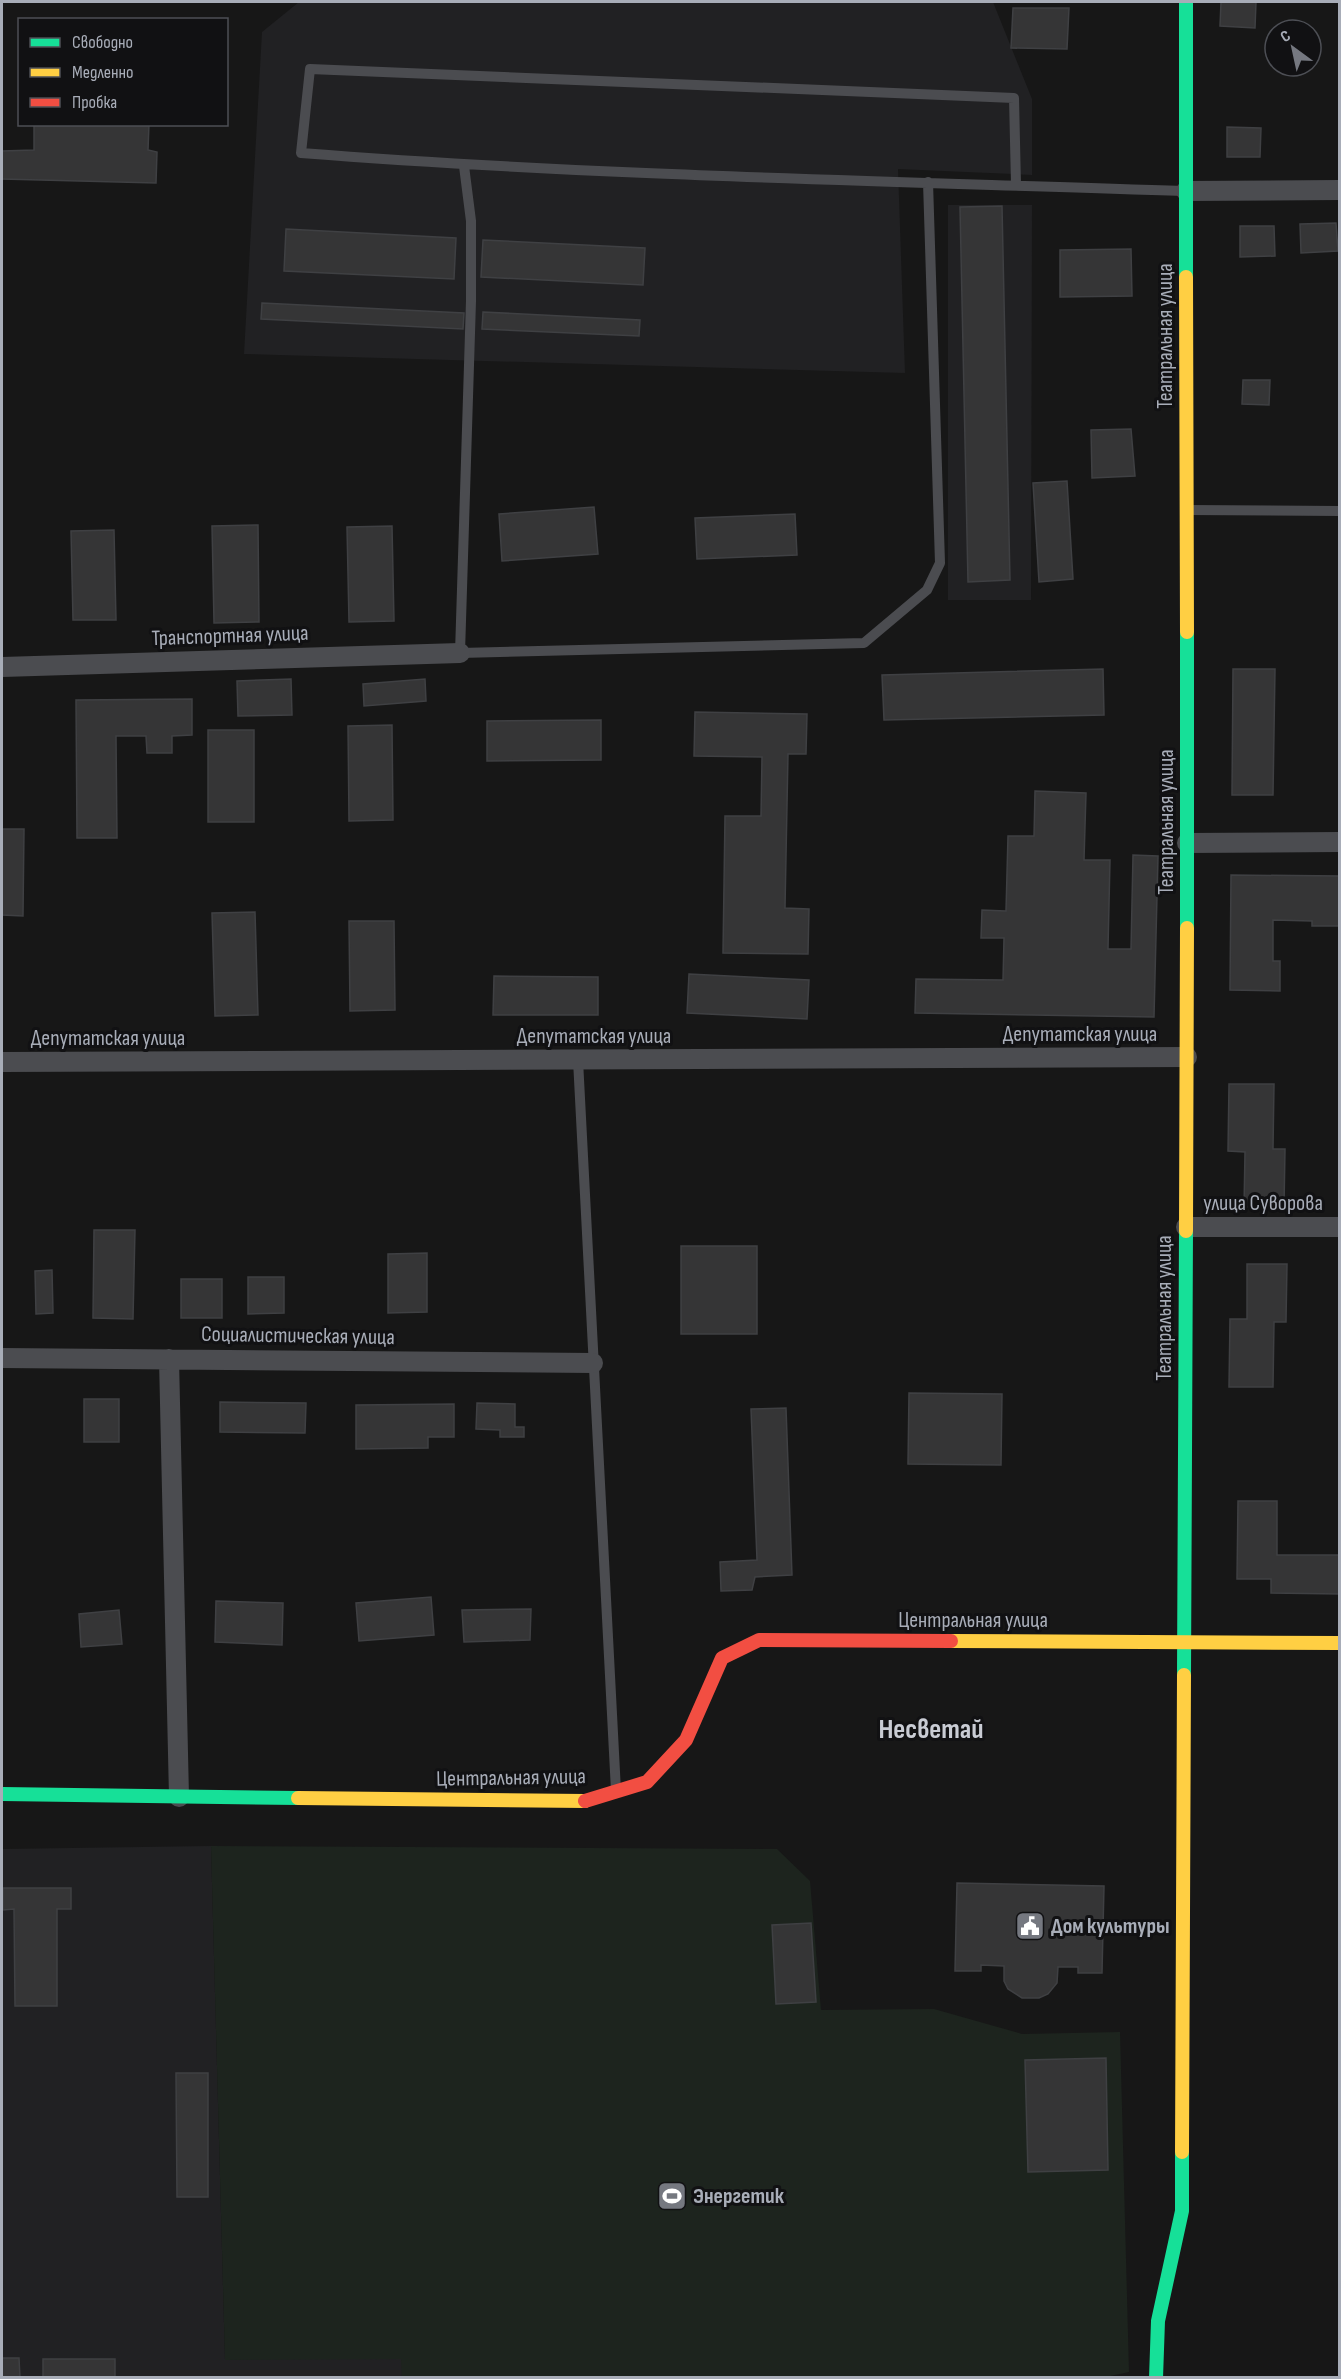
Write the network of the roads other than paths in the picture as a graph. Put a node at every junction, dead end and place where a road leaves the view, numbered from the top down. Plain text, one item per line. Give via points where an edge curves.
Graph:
1 (1186, 2) edge
2 (464, 166) junction
3 (928, 182) junction
4 (1016, 185) junction
5 (1340, 190) edge
6 (1186, 191) junction
7 (1186, 510) junction
8 (1340, 511) edge
9 (460, 653) junction
10 (2, 667) edge
11 (1340, 842) edge
12 (1187, 843) junction
13 (1187, 1057) junction
14 (578, 1060) junction
15 (2, 1062) edge
16 (1186, 1227) junction
17 (1340, 1227) edge
18 (2, 1358) edge
19 (169, 1359) junction
20 (594, 1363) junction
21 (1183, 1642) junction
22 (1340, 1643) edge
23 (616, 1792) junction
24 (2, 1794) edge
25 (179, 1797) junction
26 (1156, 2378) edge

1 - 6 street, Театральная улица
2 - 3 lane
2 - 4 lane via 301,153 310,69 1014,98
2 - 9 lane via 471,221 471,301
3 - 4 lane
3 - 9 lane via 940,563 927,590 864,643
4 - 6 lane
5 - 6 street
6 - 7 street, Театральная улица
7 - 8 lane
7 - 12 street, Театральная улица
9 - 10 street, Транспортная улица
11 - 12 street
12 - 13 street, Театральная улица
13 - 14 street, Депутатская улица
13 - 16 street, Театральная улица
14 - 15 street, Депутатская улица
14 - 20 lane
16 - 17 street, улица Суворова
16 - 21 street, Театральная улица
18 - 19 street, Социалистическая улица
19 - 20 street, Социалистическая улица
19 - 25 street
20 - 23 lane
21 - 22 street, Центральная улица
21 - 23 street, Центральная улица via 759,1640 722,1658 686,1740 647,1782
21 - 26 street, Театральная улица via 1182,2211 1158,2321
23 - 25 street, Центральная улица via 581,1802
24 - 25 street, Центральная улица

